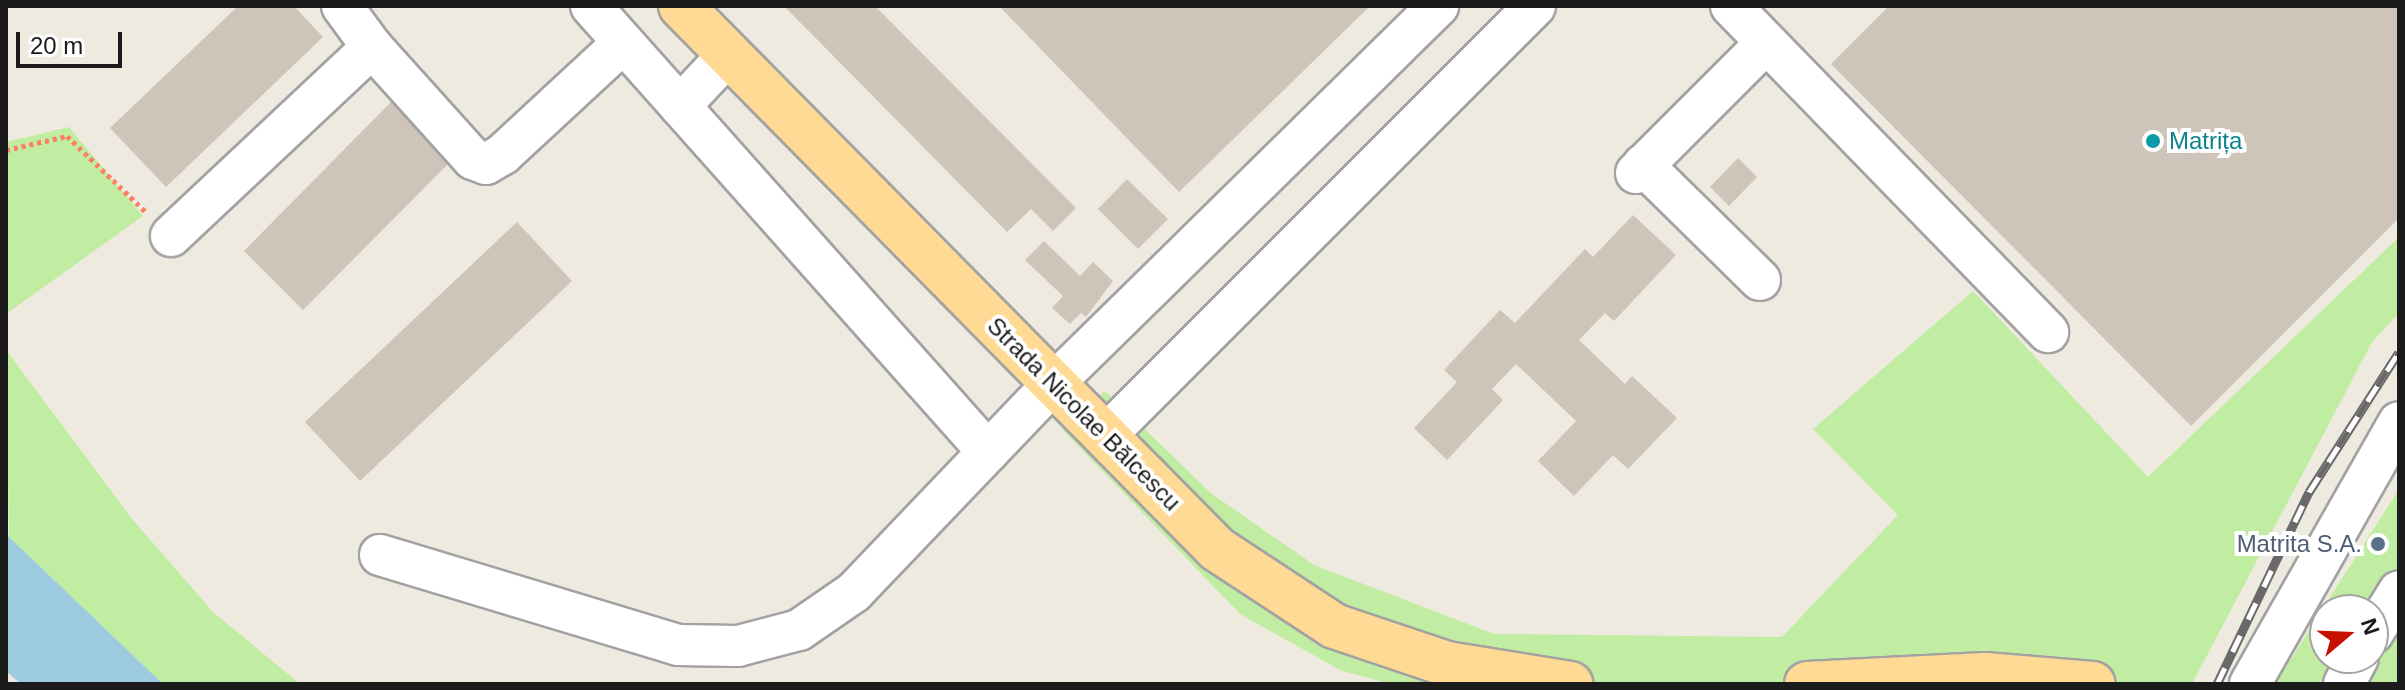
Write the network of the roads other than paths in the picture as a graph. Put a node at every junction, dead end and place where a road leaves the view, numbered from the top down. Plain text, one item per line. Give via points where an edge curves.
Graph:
1 (342, 6) edge
2 (591, 6) edge
3 (681, 6) edge
4 (1438, 6) edge
5 (1535, 6) edge
6 (1731, 6) edge
7 (623, 43) junction
8 (1766, 43) junction
9 (372, 47) junction
10 (729, 54) junction
11 (680, 106) junction
12 (171, 236) road end
13 (1760, 280) dead end
14 (2048, 332) dead end
15 (1053, 384) junction
16 (2399, 422) edge
17 (1105, 436) junction
18 (988, 452) junction
19 (380, 555) dead end
20 (1570, 684) edge
21 (1807, 684) edge
22 (2093, 684) edge
23 (2250, 684) edge

1 - 9 lane
2 - 7 lane
3 - 10 main road, Strada Nicolae Bălcescu
4 - 15 lane
5 - 17 lane
6 - 8 lane
7 - 9 lane via 486,164 473,159
7 - 11 lane
8 - 13 lane via 1639,169
8 - 14 lane
9 - 12 lane
10 - 11 lane
10 - 15 main road, Strada Nicolae Bălcescu
11 - 18 lane
15 - 17 main road, Strada Nicolae Bălcescu
15 - 18 lane
16 - 23 lane
17 - 20 main road, Strada Nicolae Bălcescu via 1217,549 1334,626 1447,664
18 - 19 lane via 825,617 799,630 738,646 706,648 642,636
21 - 22 main road via 1985,675

